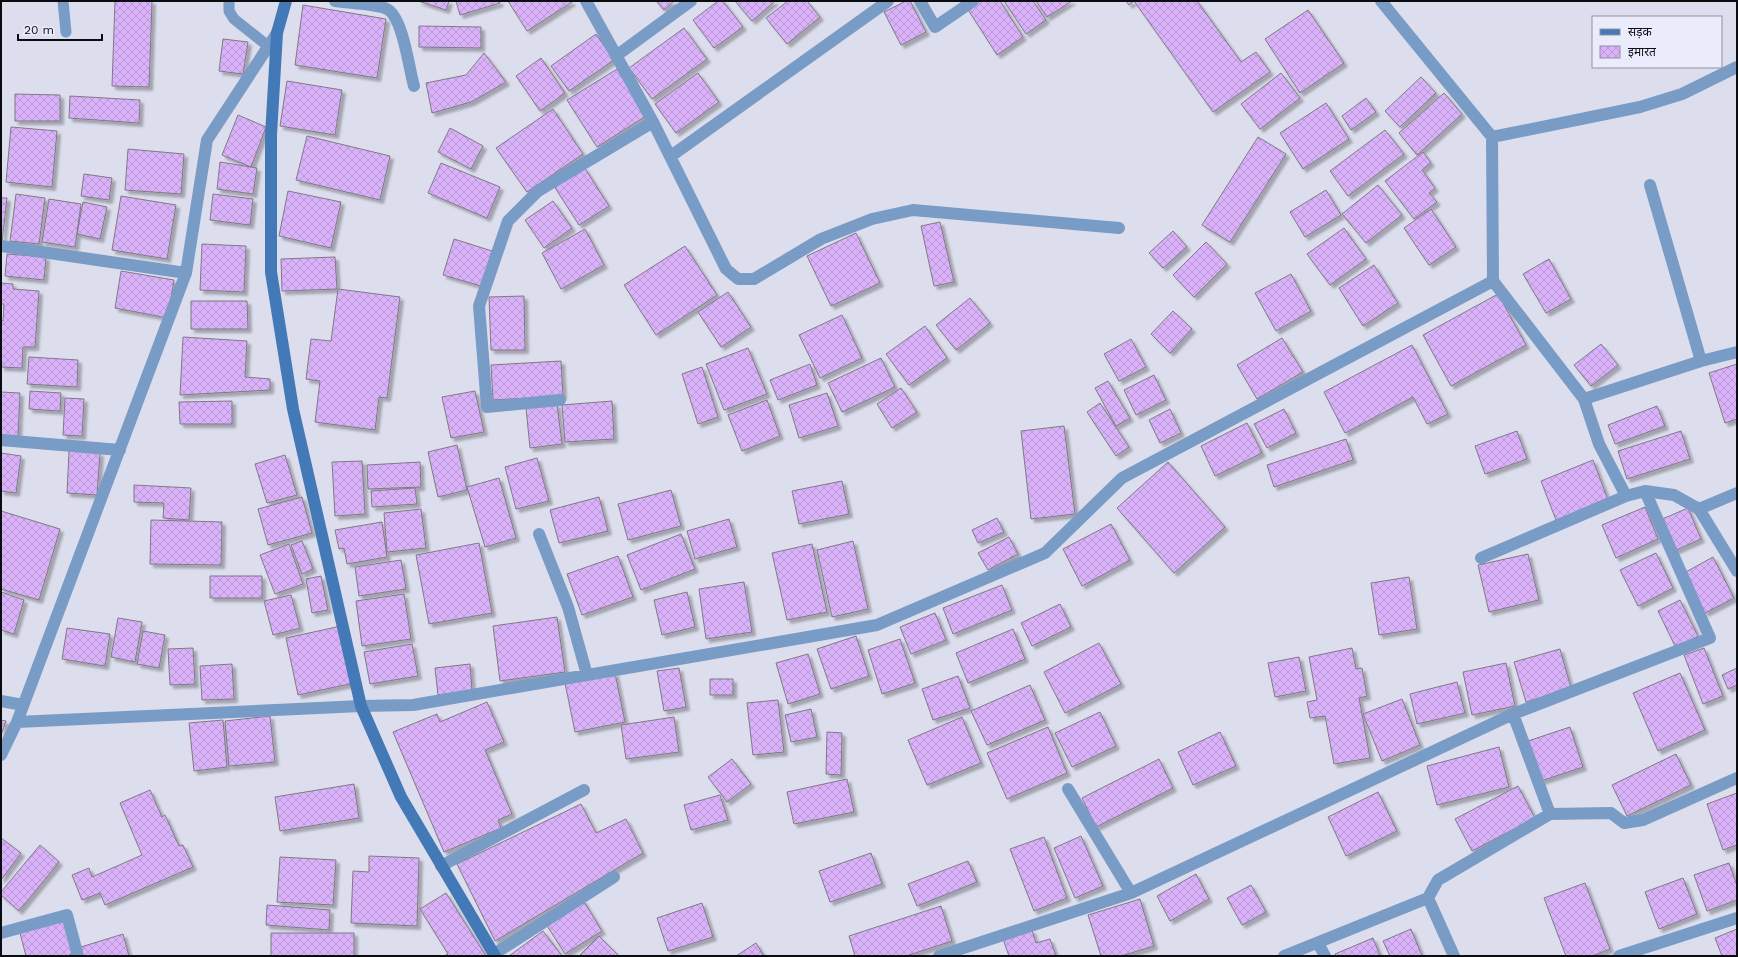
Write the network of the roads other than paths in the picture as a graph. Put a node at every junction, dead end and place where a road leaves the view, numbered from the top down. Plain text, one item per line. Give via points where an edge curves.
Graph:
1 (63, 1) edge
2 (229, 1) edge
3 (286, 1) edge
4 (335, 1) edge
5 (586, 1) edge
6 (691, 1) edge
7 (888, 1) edge
8 (920, 1) edge
9 (973, 1) edge
10 (1381, 1) edge
11 (66, 32) dead end
12 (277, 33) junction
13 (268, 46) junction
14 (616, 56) junction
15 (1737, 67) edge
16 (414, 86) dead end
17 (653, 122) junction
18 (1492, 137) junction
19 (670, 156) junction
20 (1650, 186) dead end
21 (1119, 228) dead end
22 (1, 246) edge
23 (186, 273) junction
24 (1493, 281) junction
25 (1737, 352) edge
26 (1701, 361) junction
27 (1584, 399) junction
28 (560, 400) dead end
29 (1, 440) edge
30 (120, 450) junction
31 (1644, 491) junction
32 (1737, 493) edge
33 (1626, 496) junction
34 (1699, 509) junction
35 (539, 534) dead end
36 (1481, 558) dead end
37 (1737, 571) edge
38 (587, 675) junction
39 (1, 701) edge
40 (23, 705) junction
41 (361, 706) junction
42 (1513, 714) junction
43 (17, 722) junction
44 (1, 755) edge
45 (1737, 778) edge
46 (1068, 789) dead end
47 (584, 790) dead end
48 (1550, 814) junction
49 (441, 866) junction
50 (614, 877) dead end
51 (1131, 893) junction
52 (1428, 898) junction
53 (1737, 918) edge
54 (1, 933) edge
55 (1318, 943) junction
56 (494, 955) edge
57 (78, 956) edge
58 (939, 956) edge
59 (1284, 956) edge
60 (1325, 956) edge
61 (1454, 956) edge
62 (1619, 956) edge

1 - 11 lane
2 - 13 lane via 229,11 234,19
3 - 12 main road
4 - 16 street via 386,8 394,14 400,26
5 - 14 street
6 - 14 street
7 - 19 street
8 - 9 street via 935,27
10 - 18 street
12 - 13 street
12 - 41 main road via 271,135 271,272 293,409
13 - 23 street via 207,140
14 - 17 street
15 - 18 street via 1682,94 1640,107
17 - 19 street
17 - 28 street via 538,191 508,221 479,306 487,407
18 - 24 street
19 - 21 street via 726,269 738,279 754,279 822,239 872,219 913,210
20 - 26 street
22 - 23 street
23 - 30 street
24 - 27 street
24 - 38 street via 1122,478 1045,553 877,625
25 - 26 street
26 - 27 street
27 - 33 street via 1599,444
29 - 30 street
30 - 40 street
31 - 33 street
31 - 34 street via 1674,495
31 - 42 street via 1710,638
32 - 34 street
33 - 36 street
34 - 37 street
35 - 38 street via 568,607
38 - 41 street via 413,705
39 - 40 street
40 - 43 street
41 - 43 street
41 - 49 main road via 401,797
42 - 48 street
42 - 51 street
43 - 44 street
45 - 48 street via 1643,820 1624,823 1611,813
46 - 51 street
47 - 49 street
48 - 52 street via 1438,880
49 - 56 main road
50 - 56 street
51 - 58 street
52 - 55 street
52 - 61 street
53 - 62 street
54 - 57 street via 67,914
55 - 59 street
55 - 60 street

